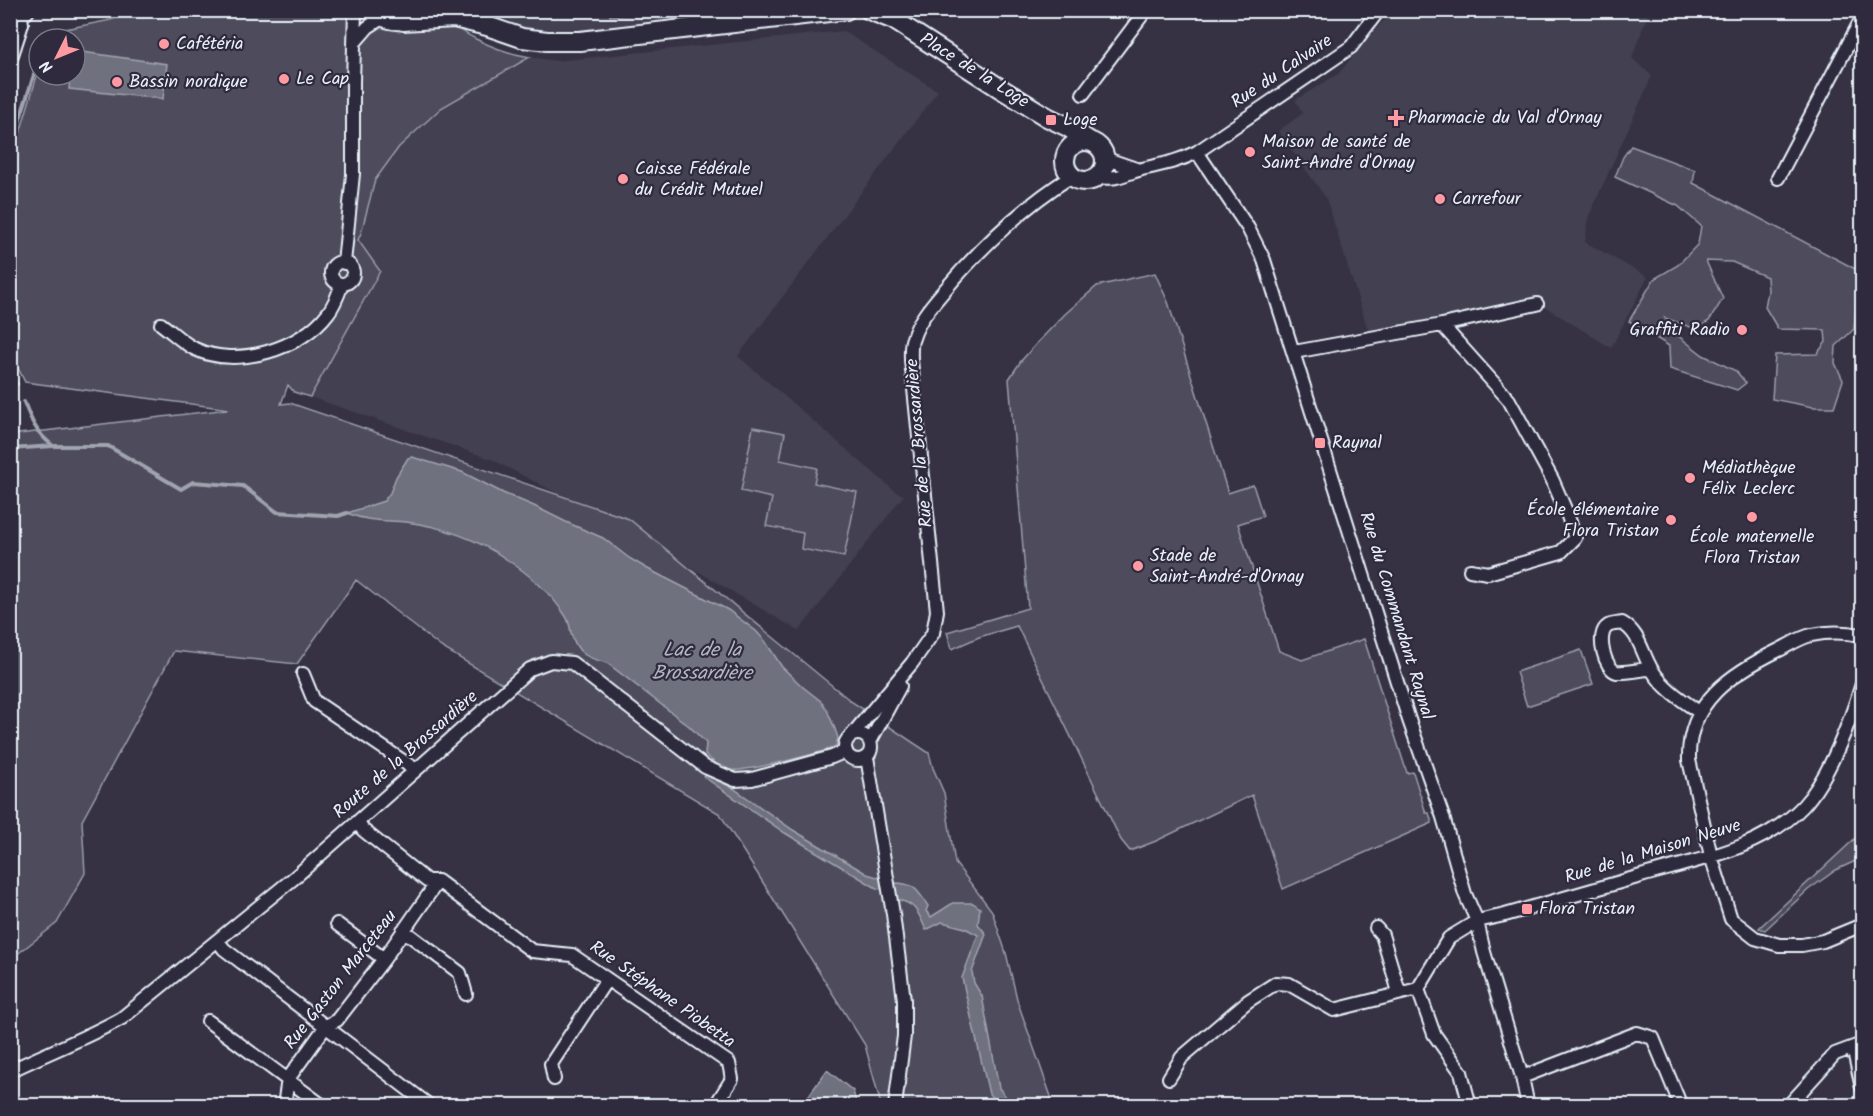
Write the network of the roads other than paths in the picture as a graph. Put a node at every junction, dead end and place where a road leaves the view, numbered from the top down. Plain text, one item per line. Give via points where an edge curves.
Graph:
1 (355, 10) edge
2 (420, 10) edge
3 (463, 10) edge
4 (846, 10) edge
5 (869, 10) edge
6 (1146, 10) edge
7 (1379, 10) edge
8 (19, 12) edge
9 (377, 14) edge
10 (1863, 18) edge
11 (402, 21) junction
12 (487, 26) junction
13 (355, 42) junction
14 (10, 61) edge
15 (1083, 94) dead end
16 (1047, 117) junction
17 (1091, 142) junction
18 (1197, 152) junction
19 (1066, 156) junction
20 (1104, 158) junction
21 (1139, 170) junction
22 (1072, 176) junction
23 (1096, 177) junction
24 (1778, 178) dead end
25 (1537, 304) dead end
26 (161, 324) dead end
27 (1442, 325) junction
28 (1294, 352) junction
29 (1470, 570) dead end
30 (1863, 635) edge
31 (912, 663) junction
32 (1651, 669) junction
33 (303, 674) dead end
34 (1863, 684) edge
35 (1699, 712) junction
36 (851, 736) junction
37 (870, 742) junction
38 (846, 751) junction
39 (867, 757) junction
40 (416, 770) junction
41 (357, 822) junction
42 (1711, 856) junction
43 (438, 881) junction
44 (1477, 921) junction
45 (337, 924) dead end
46 (1863, 925) edge
47 (1376, 928) dead end
48 (404, 930) junction
49 (218, 941) junction
50 (384, 959) junction
51 (607, 979) junction
52 (1418, 989) junction
53 (1399, 992) junction
54 (466, 994) dead end
55 (208, 1021) dead end
56 (326, 1026) junction
57 (1863, 1044) edge
58 (1850, 1049) junction
59 (10, 1071) edge
60 (1522, 1077) junction
61 (554, 1078) dead end
62 (1169, 1078) dead end
63 (288, 1079) junction
64 (1863, 1087) edge
65 (284, 1106) edge
66 (323, 1106) edge
67 (430, 1106) edge
68 (715, 1106) edge
69 (895, 1106) edge
70 (1470, 1106) edge
71 (1528, 1106) edge
72 (1681, 1106) edge
73 (1788, 1106) edge

1 - 13 street
2 - 11 street
3 - 12 street
4 - 12 street via 580,41 522,38
5 - 16 street, Place de la Loge via 894,20
6 - 15 street
7 - 18 street, Rue du Calvaire via 1351,47
8 - 14 street via 22,24
9 - 11 street
9 - 13 street
10 - 24 street
11 - 12 street via 454,18
13 - 26 street via 353,174 345,263 335,266 332,272 335,282 342,284 327,315 282,346 258,356 241,357 215,356 194,349
16 - 17 street, Place de la Loge
16 - 19 street, Place de la Loge
17 - 19 street via 1073,145
17 - 20 street via 1100,148
18 - 21 street via 1180,161
18 - 28 street, Rue du Commandant Raynal via 1248,228 1264,260
19 - 22 street
20 - 21 street
20 - 23 street via 1103,169
21 - 23 street via 1112,179
22 - 23 street via 1084,180
22 - 31 street, Rue de la Brossardière via 1004,226 934,304 912,338 911,360 937,611 933,633
25 - 27 street
27 - 28 street
27 - 29 street via 1509,400 1552,479 1575,538 1560,552 1488,573
28 - 44 street, Rue du Commandant Raynal via 1409,720
30 - 35 street via 1841,631 1811,635 1762,658 1735,675
31 - 36 street
31 - 37 street
32 - 32 street via 1633,629 1622,623 1608,626 1601,634 1611,669
32 - 35 street via 1664,686
33 - 40 street via 314,701
34 - 42 street, Rue de la Maison Neuve via 1828,769 1803,805 1783,823 1751,842
35 - 42 street via 1691,731 1689,760
36 - 37 street via 862,734
36 - 38 street
37 - 39 street
38 - 39 street via 851,758
38 - 40 street, Route de la Brossardière via 787,770 735,780 705,767 572,663 551,661 530,669
39 - 69 street via 904,1000
40 - 41 street, Route de la Brossardière
41 - 43 street, Rue Stéphane Piobetta via 427,881
41 - 49 street, Route de la Brossardière
42 - 44 street, Rue de la Maison Neuve
42 - 46 street via 1731,919 1755,938 1779,945 1802,945
43 - 48 street, Rue Gaston Marceteau
43 - 51 street, Rue Stéphane Piobetta via 532,951 572,955
44 - 52 street, Rue de la Maison Neuve via 1449,938
44 - 60 street, Rue du Commandant Raynal
45 - 50 street
47 - 53 street via 1382,935
48 - 50 street, Rue Gaston Marceteau
48 - 54 street via 460,973
49 - 56 street
49 - 59 street, Route de la Brossardière via 122,1018
50 - 56 street, Rue Gaston Marceteau via 337,1020
51 - 61 street via 551,1064
51 - 68 street, Rue Stéphane Piobetta via 729,1063 732,1079
52 - 53 street
52 - 70 street via 1434,1034 1461,1072
53 - 62 street via 1334,1010 1289,984 1276,983 1248,1001 1182,1057
55 - 63 street
56 - 63 street, Rue Gaston Marceteau
56 - 67 street
57 - 58 street
58 - 64 street
58 - 73 street via 1835,1054
60 - 71 street, Rue du Commandant Raynal
60 - 72 street via 1637,1033 1653,1038
63 - 65 street, Rue Gaston Marceteau
63 - 66 street

